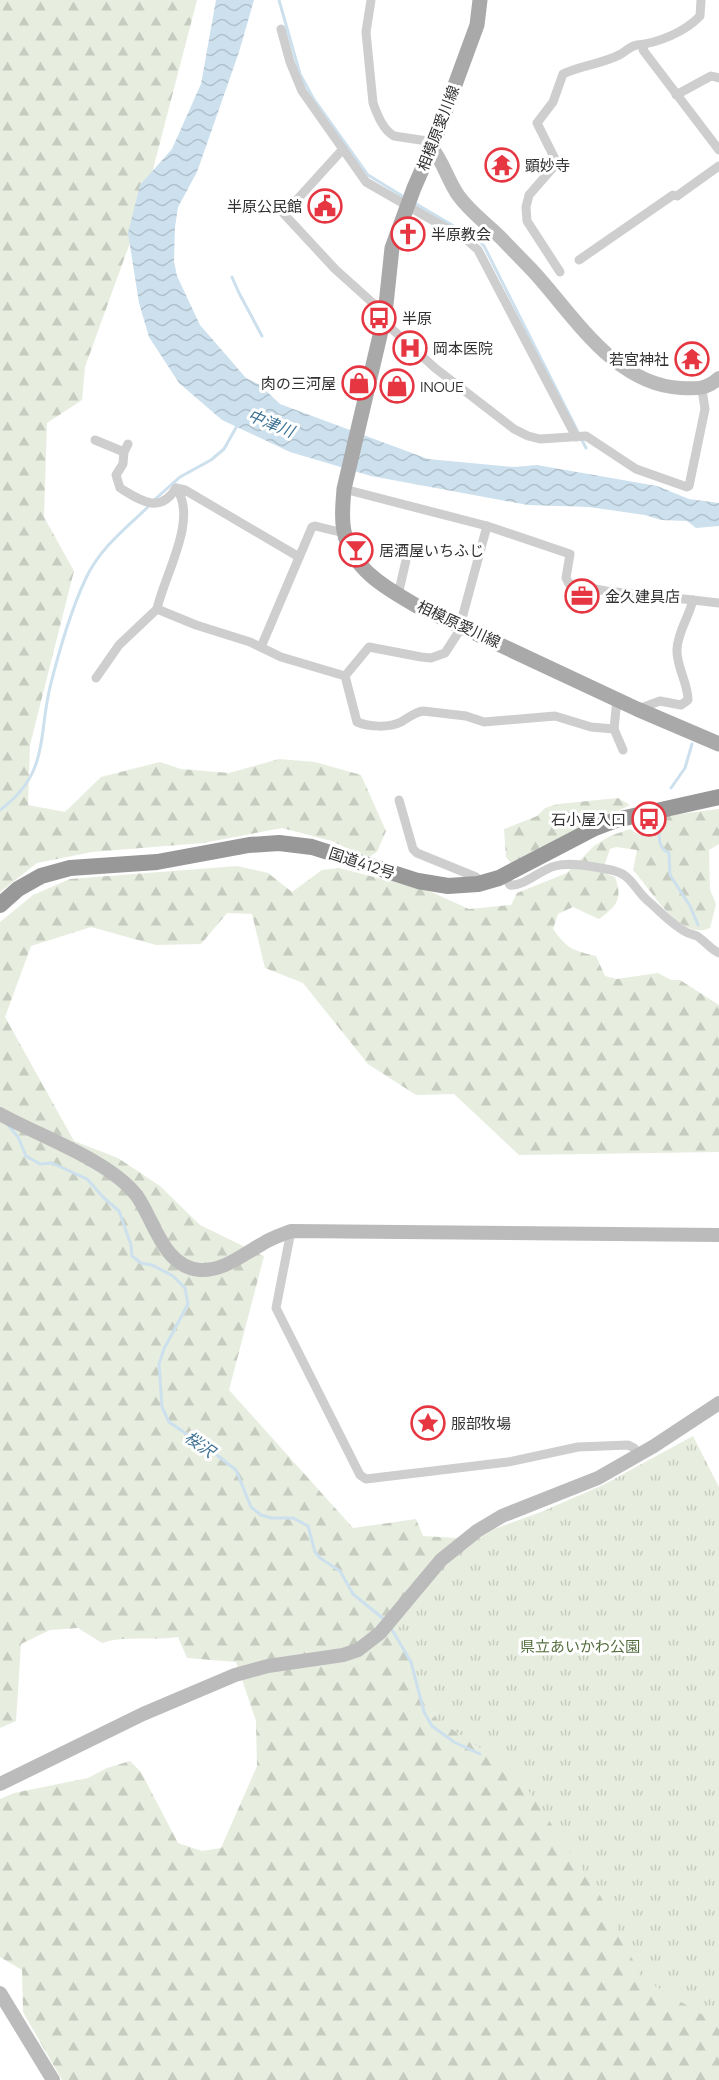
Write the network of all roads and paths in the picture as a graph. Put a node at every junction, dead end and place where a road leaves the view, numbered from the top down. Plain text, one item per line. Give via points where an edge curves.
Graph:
1 (371, 0) edge
2 (480, 0) edge
3 (701, 0) edge
4 (280, 29) dead end
5 (644, 46) junction
6 (719, 78) edge
7 (676, 95) junction
8 (433, 145) junction
9 (343, 149) junction
10 (719, 150) edge
11 (719, 166) edge
12 (407, 206) junction
13 (579, 260) dead end
14 (560, 272) dead end
15 (384, 320) junction
16 (719, 378) edge
17 (702, 389) junction
18 (103, 433) dead end
19 (576, 437) junction
20 (176, 488) junction
21 (344, 489) junction
22 (487, 526) junction
23 (344, 533) junction
24 (407, 556) dead end
25 (299, 557) junction
26 (398, 595) junction
27 (693, 600) junction
28 (719, 603) edge
29 (157, 609) junction
30 (459, 624) junction
31 (261, 647) junction
32 (345, 676) junction
33 (96, 678) dead end
34 (617, 699) junction
35 (637, 709) junction
36 (614, 729) junction
37 (719, 744) edge
38 (623, 750) dead end
39 (719, 797) edge
40 (399, 800) dead end
41 (504, 875) junction
42 (478, 884) junction
43 (0, 905) edge
44 (719, 953) edge
45 (0, 1114) edge
46 (291, 1231) junction
47 (719, 1235) edge
48 (719, 1403) edge
49 (639, 1455) junction
50 (0, 1784) edge
51 (0, 1993) edge
52 (53, 2080) edge

1 - 8 street via 366,32 376,111 394,136
2 - 8 main road, 相模原愛川線 via 477,25
3 - 5 street via 697,20
4 - 9 street via 302,91
5 - 7 street via 643,50
5 - 14 street via 636,45 609,59 563,74 553,102 537,123 557,163 529,195 527,221
6 - 7 street via 711,76
7 - 10 street
8 - 12 main road, 相模原愛川線
8 - 17 street via 468,208 617,362 639,376 673,388
9 - 12 street via 366,182
9 - 15 street via 284,214
11 - 13 street
12 - 15 main road, 相模原愛川線 via 392,248
12 - 19 street via 478,249
15 - 19 street via 435,368 514,429 540,439
15 - 21 main road, 相模原愛川線
16 - 17 street
17 - 19 street via 705,409 689,486 636,469 586,436
18 - 20 street via 99,441 126,448 116,479 120,488 154,504
20 - 25 street
20 - 29 street via 182,495 183,530
21 - 22 street
21 - 23 main road, 相模原愛川線
22 - 27 street via 570,554 566,578 569,584
22 - 30 street
23 - 25 street via 312,527
23 - 26 main road, 相模原愛川線 via 365,570
24 - 26 street
25 - 31 street
26 - 30 main road, 相模原愛川線
27 - 28 street
27 - 35 street via 677,650 688,699 681,705 660,702
29 - 31 street
29 - 33 street via 124,639
30 - 32 street via 451,645 438,656 421,657 369,647
30 - 34 main road, 相模原愛川線
31 - 32 street via 280,657
32 - 36 street via 357,722 366,725 397,723 423,711 484,722 555,716
34 - 35 main road, 相模原愛川線
34 - 36 street
35 - 37 main road, 相模原愛川線
36 - 38 street
39 - 41 highway, 国道412号 via 616,820
40 - 42 street via 413,849 476,877
41 - 42 highway, 国道412号
41 - 44 street via 510,885 517,886 554,866 609,869 633,881 641,895 672,923
42 - 43 highway, 国道412号 via 417,882 312,847 279,843 157,862 70,868 41,876
45 - 46 street via 125,1182 168,1251 187,1266 210,1270 222,1266
46 - 47 street
46 - 49 street via 276,1308 360,1475 366,1479 508,1462 578,1447 628,1445
48 - 49 street
49 - 50 street via 591,1482 502,1516 477,1530 441,1560 380,1633 363,1647 344,1655 268,1666 226,1679 143,1714
51 - 52 street

